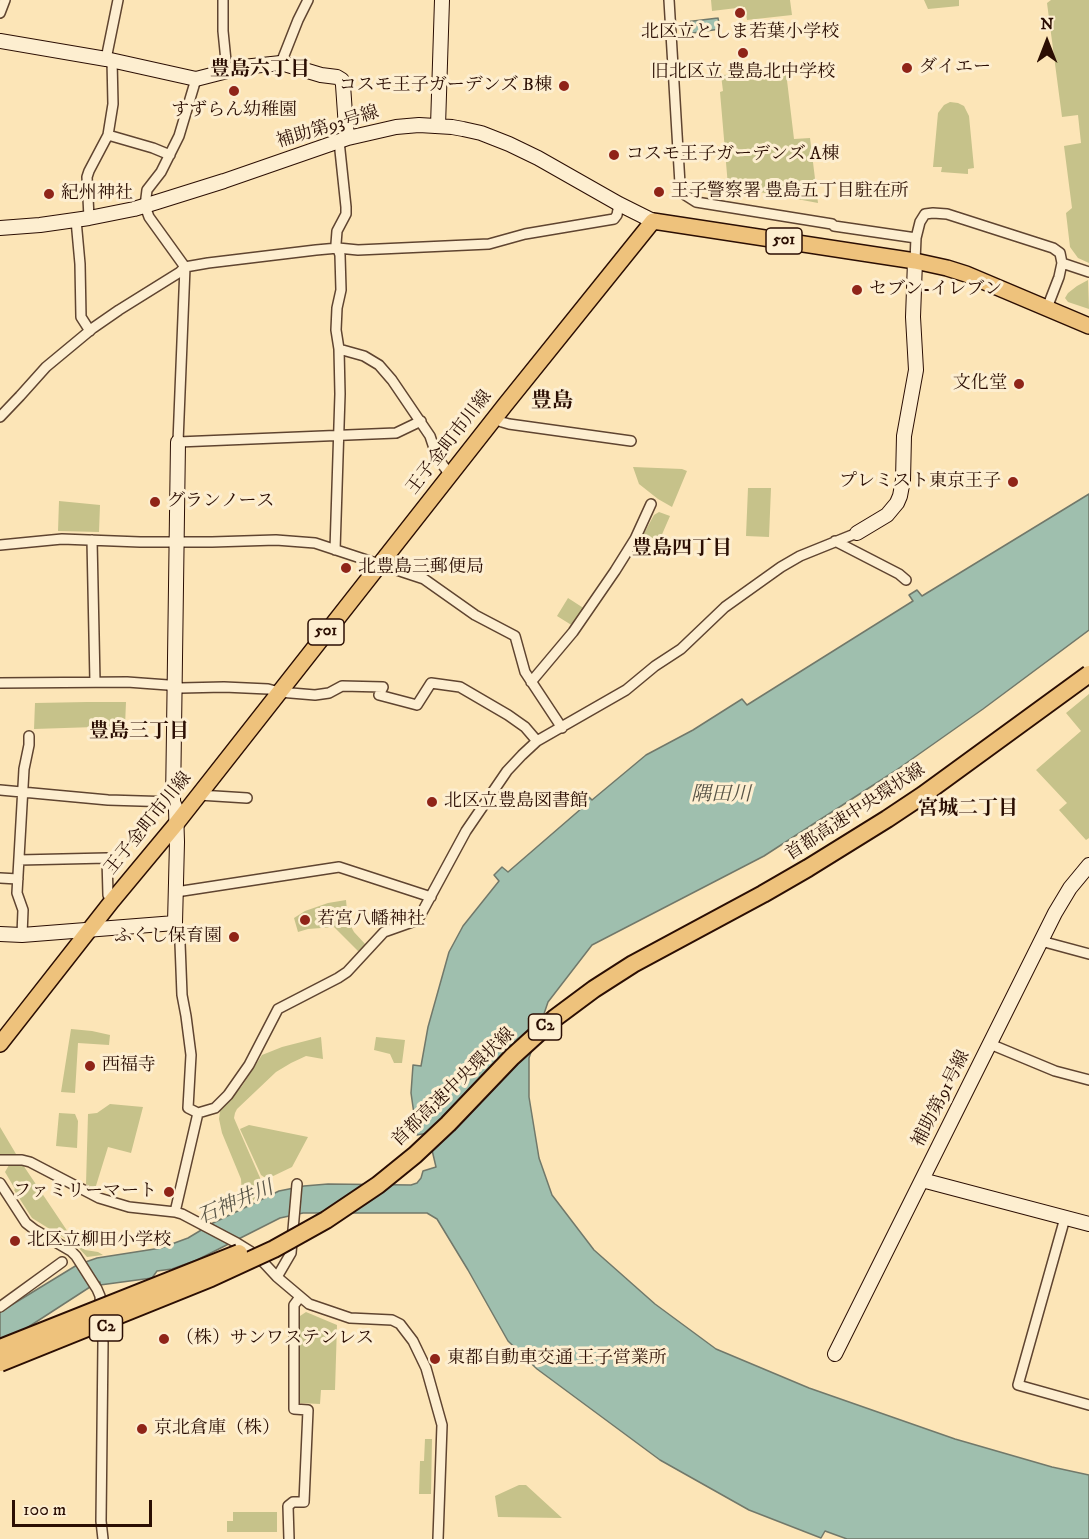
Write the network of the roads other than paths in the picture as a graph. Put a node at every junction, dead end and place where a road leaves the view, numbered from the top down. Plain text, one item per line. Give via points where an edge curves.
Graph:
1 (5, 0) edge
2 (118, 0) edge
3 (223, 0) edge
4 (308, 0) edge
5 (442, 0) edge
6 (669, 0) edge
7 (0, 13) edge
8 (0, 41) edge
9 (109, 60) junction
10 (281, 63) junction
11 (227, 71) junction
12 (196, 79) junction
13 (438, 126) junction
14 (108, 135) junction
15 (344, 140) junction
16 (170, 155) junction
17 (619, 204) junction
18 (145, 206) junction
19 (82, 219) junction
20 (653, 221) junction
21 (0, 228) edge
22 (916, 238) junction
23 (338, 248) junction
24 (915, 261) junction
25 (1062, 263) junction
26 (184, 267) junction
27 (1089, 272) edge
28 (1047, 308) junction
29 (1089, 326) edge
30 (90, 331) junction
31 (339, 349) junction
32 (0, 417) edge
33 (495, 418) junction
34 (421, 422) junction
35 (339, 435) junction
36 (631, 441) dead end
37 (178, 442) junction
38 (450, 475) junction
39 (651, 504) dead end
40 (857, 532) joint
41 (92, 540) junction
42 (836, 541) junction
43 (176, 542) junction
44 (0, 545) edge
45 (336, 550) junction
46 (379, 564) junction
47 (906, 580) dead end
48 (1089, 669) edge
49 (1089, 674) edge
50 (95, 682) junction
51 (531, 682) junction
52 (0, 684) edge
53 (175, 686) junction
54 (279, 692) junction
55 (562, 728) junction
56 (29, 736) dead end
57 (537, 741) junction
58 (0, 790) edge
59 (22, 792) junction
60 (198, 795) junction
61 (247, 798) dead end
62 (173, 802) junction
63 (176, 824) junction
64 (19, 860) junction
65 (1089, 865) edge
66 (0, 878) edge
67 (18, 879) junction
68 (176, 892) junction
69 (431, 897) junction
70 (112, 901) junction
71 (175, 923) junction
72 (90, 929) junction
73 (0, 934) edge
74 (22, 935) junction
75 (1041, 941) junction
76 (1089, 954) edge
77 (0, 1044) edge
78 (990, 1044) junction
79 (1089, 1080) edge
80 (198, 1113) junction
81 (0, 1160) edge
82 (922, 1180) junction
83 (0, 1183) edge
84 (297, 1184) dead end
85 (179, 1213) junction
86 (1065, 1218) junction
87 (1089, 1224) edge
88 (62, 1262) dead end
89 (277, 1277) junction
90 (211, 1278) junction
91 (300, 1297) junction
92 (0, 1307) edge
93 (0, 1348) edge
94 (835, 1354) dead end
95 (0, 1363) edge
96 (0, 1374) edge
97 (1089, 1406) edge
98 (103, 1539) edge
99 (289, 1539) edge
100 (438, 1539) edge

1 - 7 street
2 - 9 street
3 - 11 street
4 - 10 street
5 - 13 street
6 - 22 street via 680,184 685,195 696,202
8 - 9 street
9 - 12 street
9 - 14 street via 113,104
10 - 11 street
10 - 15 street via 342,80
11 - 12 street
12 - 16 street
13 - 15 street, 補助第93号線 via 396,127
13 - 17 street, 補助第93号線 via 481,133 509,144
14 - 16 street
14 - 19 street via 87,177
15 - 18 street, 補助第93号線
15 - 23 street via 346,214 337,231
16 - 18 street via 147,190
17 - 20 street, 補助第93号線
17 - 23 street via 614,219 489,244
18 - 19 street, 補助第93号線
18 - 26 street
19 - 21 street, 補助第93号線
19 - 30 street via 81,317
20 - 24 main road, 501
20 - 33 main road, 王子金町市川線 / 501
22 - 24 street
22 - 25 street via 925,214 947,214 1053,248 1060,253
23 - 26 street
23 - 31 street
24 - 28 main road, 501 via 966,274
24 - 40 street via 916,370 904,436 900,496 887,515
25 - 27 street
25 - 28 street
26 - 30 street
26 - 37 street
28 - 29 main road, 501
30 - 32 street via 46,367
31 - 34 street via 379,364
31 - 35 street
33 - 36 street via 509,424
33 - 38 main road, 王子金町市川線 / 501
34 - 35 street via 396,433
34 - 38 street
35 - 37 street
35 - 45 street
37 - 43 street
38 - 46 main road, 王子金町市川線 / 501
39 - 51 street via 615,571 573,632
40 - 42 street
41 - 43 street
41 - 44 street
41 - 50 street
42 - 47 street
42 - 55 street via 782,567 725,607 681,649 626,690
43 - 45 street via 276,540 315,543
43 - 53 street
45 - 46 street
46 - 51 street via 424,579 475,615 515,636
46 - 54 main road, 王子金町市川線 / 501
48 - 93 highway, 首都高速中央環状線 / C2, bridge via 876,821 806,865 632,960 574,998 510,1054 412,1152 340,1207 269,1241
49 - 90 highway, 首都高速中央環状線 / C2, bridge via 887,819 790,879 594,989 520,1049 448,1124 378,1185 300,1236
50 - 52 street
50 - 53 street
51 - 55 street
53 - 54 street
53 - 62 street
54 - 57 street via 315,695 342,686 383,687 380,696 417,705 431,683 460,687 517,721
54 - 60 main road, 王子金町市川線 / 501
55 - 57 street
56 - 59 street
57 - 69 street via 484,802
58 - 59 street
59 - 62 street
59 - 64 street
60 - 61 street
60 - 63 main road, 王子金町市川線 / 501
62 - 63 street
63 - 68 street
63 - 70 main road, 王子金町市川線 / 501
64 - 67 street
64 - 70 street via 107,858 108,895
65 - 75 street, 補助第91号線 via 1070,888
66 - 67 street
67 - 74 street
68 - 69 street via 339,867
68 - 71 street
69 - 80 street via 418,919 384,932 347,972 278,1009 249,1065 228,1095 215,1108
70 - 72 main road, 王子金町市川線 / 501
71 - 72 street
71 - 80 street via 191,1055 188,1108
72 - 74 street
72 - 77 main road, 王子金町市川線 / 501
73 - 74 street
75 - 76 street
75 - 78 street, 補助第91号線
78 - 79 street via 1055,1071
78 - 82 street, 補助第91号線
80 - 85 street
81 - 85 street via 30,1162 99,1198 129,1207
82 - 86 street
82 - 94 street, 補助第91号線
83 - 98 street via 26,1223 78,1258 100,1296
84 - 89 street via 291,1253
85 - 89 street via 237,1243
86 - 87 street
86 - 97 street via 1018,1384
88 - 92 street
89 - 91 street
90 - 95 highway, 首都高速中央環状線 / C2, bridge
90 - 96 highway, C2, bridge
91 - 99 street via 294,1305 294,1409 308,1410 308,1421 304,1502 288,1506
91 - 100 street via 309,1304 351,1318 392,1320 413,1341 426,1368 442,1425

